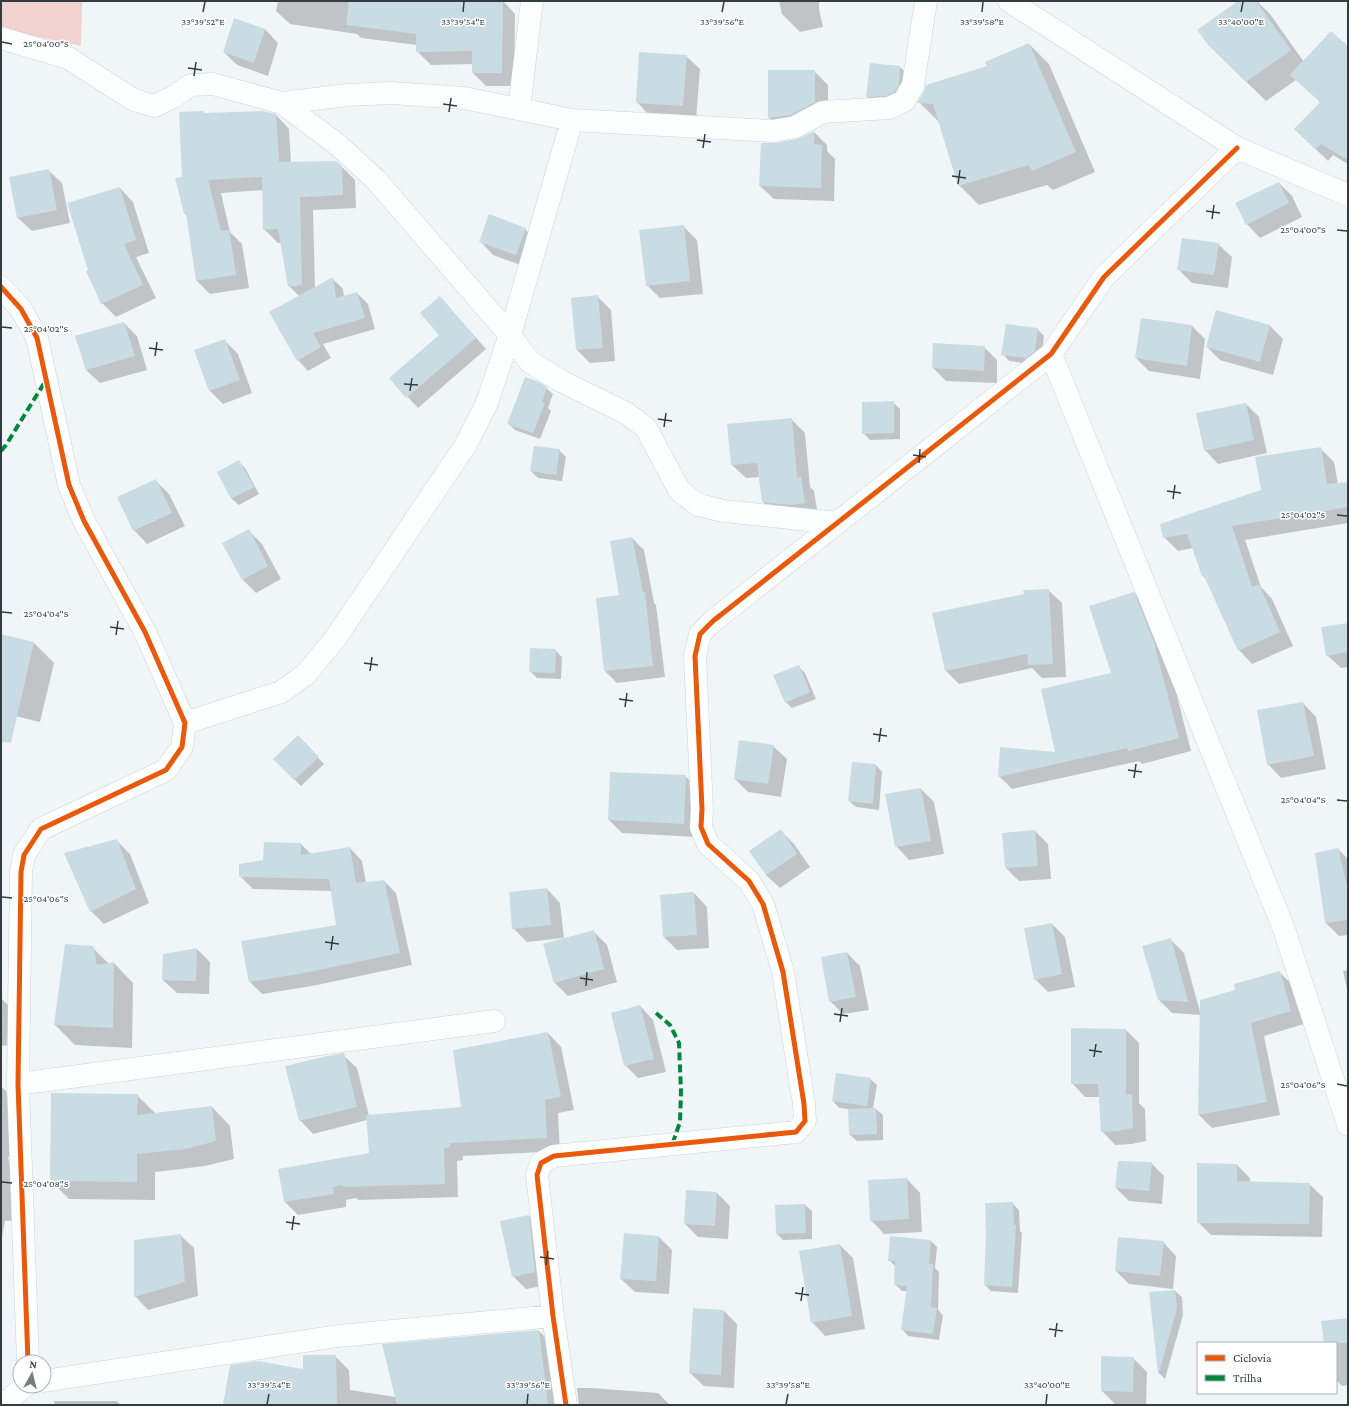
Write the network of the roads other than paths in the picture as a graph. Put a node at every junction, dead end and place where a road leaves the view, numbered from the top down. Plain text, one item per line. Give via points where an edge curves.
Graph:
1 (532, 1) edge
2 (926, 1) edge
3 (1010, 1) edge
4 (1, 38) edge
5 (282, 103) junction
6 (519, 109) junction
7 (572, 120) junction
8 (1237, 148) junction
9 (1348, 195) edge
10 (1, 287) edge
11 (510, 335) junction
12 (1051, 354) junction
13 (837, 523) junction
14 (185, 723) junction
15 (494, 1021) dead end
16 (18, 1084) junction
17 (1348, 1124) edge
18 (553, 1316) junction
19 (28, 1354) edge
20 (52, 1380) edge
21 (16, 1394) edge
22 (5, 1403) edge
23 (566, 1405) edge

1 - 6 street
2 - 7 street via 913,85 904,101 888,108 823,112 795,127 773,131
3 - 8 street
4 - 5 street via 68,58 134,100 154,106 191,85 213,84
5 - 6 street via 347,95 392,93 464,98
5 - 11 street via 338,146 375,179
6 - 7 street
7 - 11 street
8 - 9 street
8 - 12 street via 1104,277
10 - 14 street via 21,309 37,338 69,485 84,522 146,632
11 - 13 street via 530,362 561,381 626,412 646,428 679,490 698,505 724,511
11 - 14 street via 486,405 466,446 330,645 305,675 281,692
12 - 13 street
12 - 17 street via 1284,929
13 - 18 street via 713,621 700,634 695,656 701,827 708,844 749,881 763,904 783,972 805,1121 796,1132 554,1156 541,1163 537,1176
14 - 16 street via 182,747 166,770 41,829 24,855 21,872
15 - 16 street
16 - 19 street
18 - 20 street via 338,1336
18 - 23 street
21 - 22 street

